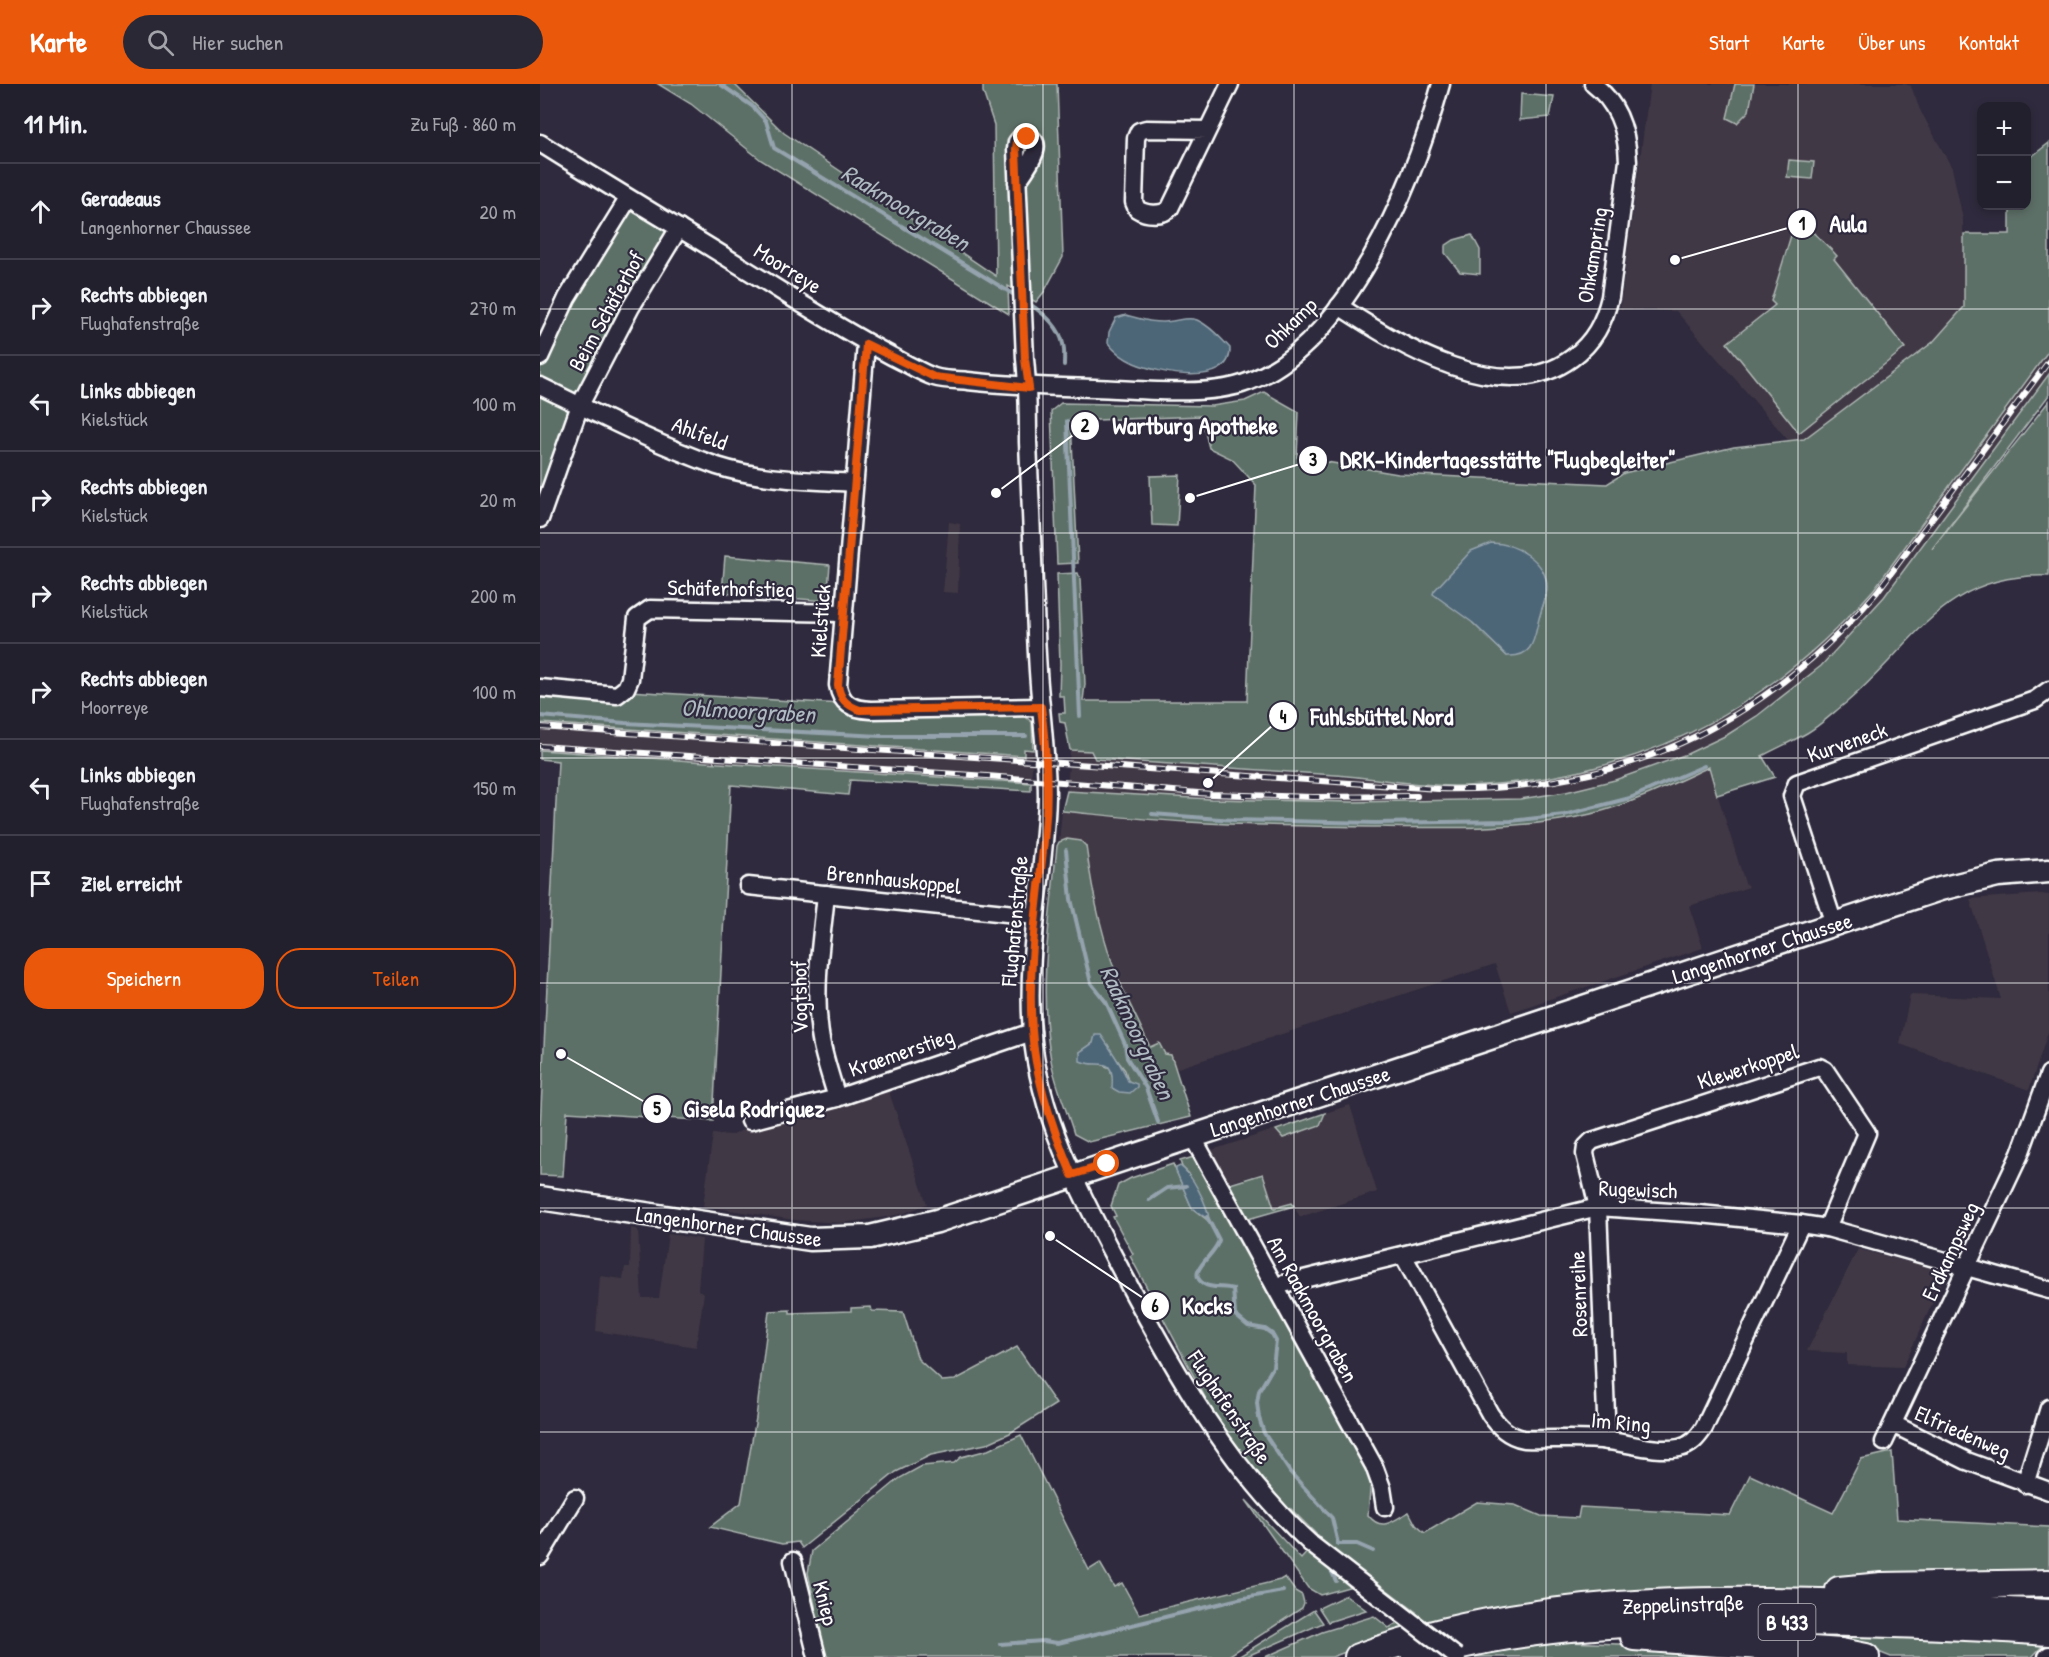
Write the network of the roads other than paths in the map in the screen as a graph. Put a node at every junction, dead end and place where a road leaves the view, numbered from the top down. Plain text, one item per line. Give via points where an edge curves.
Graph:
1 (1230, 84) edge
2 (1441, 84) edge
3 (1593, 84) edge
4 (1207, 130) junction
5 (540, 143) edge
6 (1017, 182) dead end
7 (628, 199) junction
8 (679, 228) junction
9 (1339, 306) junction
10 (866, 344) junction
11 (540, 357) edge
12 (540, 386) edge
13 (1029, 388) junction
14 (580, 405) junction
15 (854, 483) junction
16 (540, 519) edge
17 (843, 613) junction
18 (540, 688) edge
19 (2049, 690) edge
20 (1041, 707) junction
21 (2049, 871) edge
22 (748, 886) dead end
23 (826, 894) junction
24 (1035, 916) junction
25 (1834, 924) junction
26 (1032, 1032) junction
27 (2049, 1074) edge
28 (837, 1098) junction
29 (750, 1121) dead end
30 (1192, 1137) junction
31 (1586, 1147) joint
32 (1072, 1175) junction
33 (540, 1198) edge
34 (1598, 1207) junction
35 (1801, 1224) junction
36 (1827, 1228) junction
37 (1403, 1255) junction
38 (1967, 1267) junction
39 (1275, 1286) junction
40 (2049, 1290) edge
41 (2049, 1408) edge
42 (1893, 1425) junction
43 (1607, 1441) junction
44 (1884, 1442) dead end
45 (2025, 1484) junction
46 (2049, 1491) edge
47 (575, 1498) dead end
48 (1385, 1507) dead end
49 (540, 1556) edge
50 (793, 1561) dead end
51 (2049, 1583) edge
52 (1774, 1602) junction
53 (2049, 1612) edge
54 (2049, 1632) edge
55 (1526, 1633) junction
56 (816, 1657) edge
57 (1358, 1657) edge
58 (1415, 1657) edge
59 (1457, 1657) edge
60 (1866, 1657) edge

1 - 4 street
2 - 9 street, Ohkamp via 1426,134 1392,218
3 - 9 street, Ohkampring via 1611,101 1621,119 1629,161 1606,316 1580,352 1545,372 1506,377 1482,374 1417,351
4 - 4 street via 1168,211 1143,213 1137,209 1134,202 1139,131
5 - 7 street, Moorreye
6 - 13 street, Flughafenstraße
7 - 8 street, Moorreye
7 - 11 street, Beim Schäferhof via 567,298
8 - 10 street, Moorreye
8 - 14 street, Beim Schäferhof
9 - 13 street, Ohkamp via 1298,353 1263,376 1241,384 1206,390
10 - 13 street, Moorreye via 934,377
10 - 15 street, Kielstück
12 - 14 street, Ahlfeld
13 - 20 street, Flughafenstraße
14 - 15 street, Ahlfeld via 718,466 771,477
14 - 16 street, Beim Schäferhof
15 - 17 street, Kielstück
17 - 18 street, Schäferhofstieg via 650,609 638,618 630,679 617,695
17 - 20 street, Kielstück via 838,685 842,699 851,707
19 - 25 street, Kurveneck via 2017,707 1797,783 1792,796
20 - 24 street, Flughafenstraße via 1047,798
21 - 25 main road, Langenhorner Chaussee via 1998,875 1959,884
22 - 23 street, Brennhauskoppel
23 - 24 street, Brennhauskoppel
23 - 28 street, Vogtshof via 817,1009 825,1059
24 - 26 street, Flughafenstraße
25 - 30 main road, Langenhorner Chaussee
26 - 28 street, Kraemerstieg
26 - 32 street, Flughafenstraße via 1045,1095
27 - 38 street, Erdkampsweg via 2019,1154
28 - 29 street, Kraemerstieg
30 - 32 main road, Langenhorner Chaussee
30 - 39 street, Am Raakmoorgraben
31 - 34 street, Rosenreihe via 1585,1159
31 - 36 street, Klewerkoppel via 1592,1141 1819,1067 1825,1070 1867,1133
32 - 33 main road, Langenhorner Chaussee via 910,1229 870,1238 832,1240 789,1237
32 - 59 street, Flughafenstraße, bridge via 1144,1313 1197,1403 1263,1495 1311,1544
34 - 35 street, Rugewisch
34 - 37 street, Rugewisch
34 - 43 street, Rosenreihe
35 - 36 street, Rugewisch
35 - 43 street, Im Ring via 1697,1438 1678,1448
36 - 38 street, Rugewisch
37 - 39 street, Rugewisch
37 - 43 street, Im Ring via 1501,1428 1524,1439
38 - 40 street, Rugewisch
38 - 42 street, Erdkampsweg
39 - 48 street, Am Raakmoorgraben via 1374,1466
41 - 45 street
42 - 44 street, Erdkampsweg
42 - 45 street, Elfriedenweg
45 - 46 street, Elfriedenweg
47 - 49 street
50 - 56 street, Kniep
51 - 52 highway via 1882,1586 1810,1593
52 - 53 highway, Zeppelinstraße / B 433
52 - 57 highway, Zeppelinstraße / B 433 via 1653,1604 1531,1614 1444,1631
54 - 55 highway, Zeppelinstraße / B 433 via 1954,1625 1690,1621
55 - 58 highway, Zeppelinstraße / B 433
55 - 60 highway via 1841,1652

